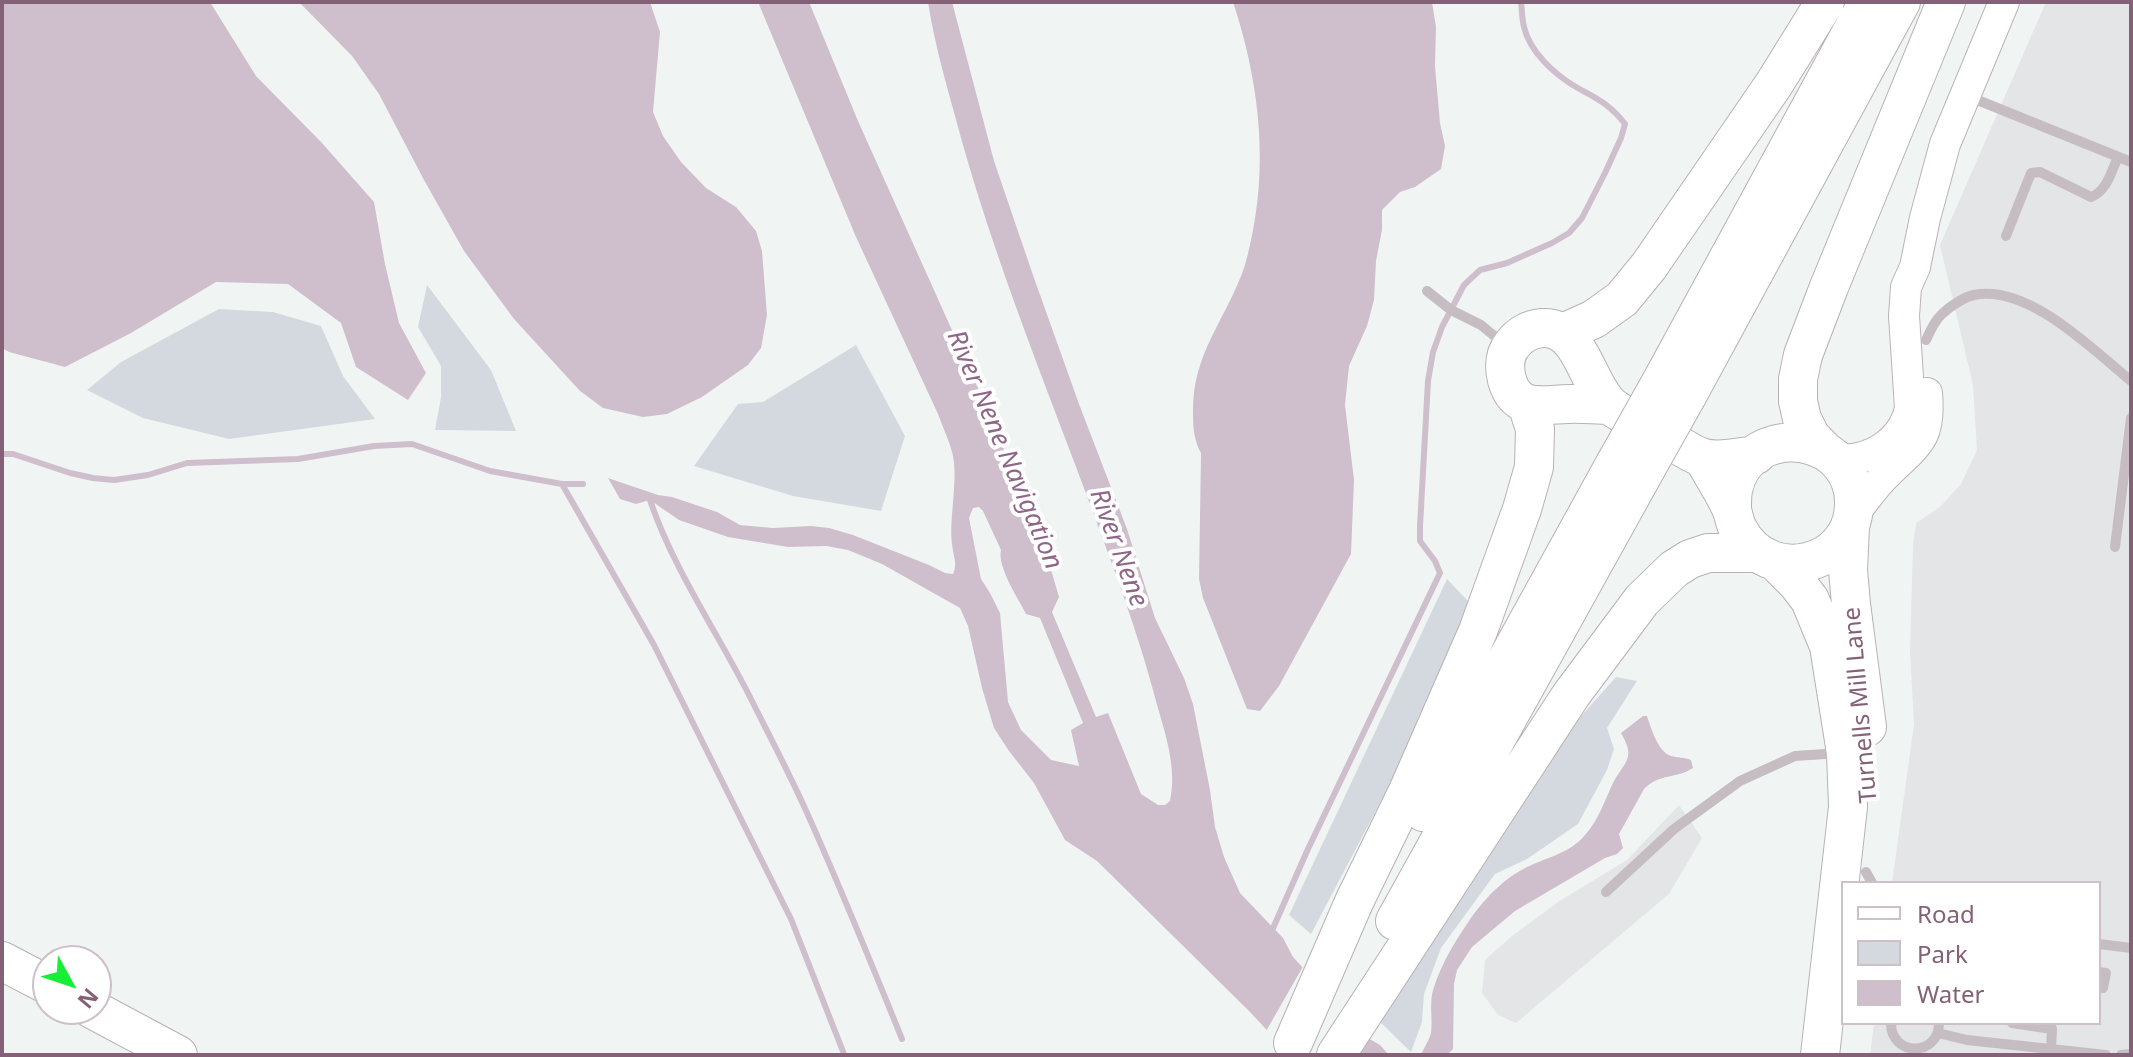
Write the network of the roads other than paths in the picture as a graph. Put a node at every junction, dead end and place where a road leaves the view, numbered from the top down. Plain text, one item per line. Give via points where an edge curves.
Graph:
1 (1825, 2) edge
2 (1868, 2) edge
3 (1901, 2) edge
4 (1946, 2) edge
5 (2004, 2) edge
6 (1965, 95) junction
7 (2118, 157) junction
8 (2131, 162) edge
9 (2006, 236) dead end
10 (1915, 267) junction
11 (1427, 291) dead end
12 (1563, 333) junction
13 (1926, 340) junction
14 (1509, 348) junction
15 (2131, 381) edge
16 (1674, 389) junction
17 (1527, 404) junction
18 (1609, 405) junction
19 (2131, 418) edge
20 (1829, 453) junction
21 (1756, 455) junction
22 (1703, 458) junction
23 (1732, 509) junction
24 (1852, 521) junction
25 (2115, 547) dead end
26 (1767, 558) junction
27 (1846, 753) junction
28 (1868, 879) edge
29 (1606, 892) dead end
30 (2101, 944) edge
31 (2131, 948) edge
32 (2, 961) edge
33 (2101, 972) edge
34 (32, 977) edge
35 (1345, 985) junction
36 (2103, 988) dead end
37 (112, 1020) edge
38 (1849, 1025) edge
39 (1891, 1025) edge
40 (2042, 1025) edge
41 (1939, 1028) edge
42 (2097, 1041) dead end
43 (2051, 1049) junction
44 (1300, 1051) edge
45 (2100, 1054) edge
46 (2131, 1054) edge
47 (178, 1055) edge
48 (1336, 1055) edge
49 (1820, 1055) edge
50 (1846, 1055) edge
51 (2121, 1055) edge

1 - 12 highway via 1649,266 1622,299
2 - 16 highway
3 - 16 highway
4 - 20 highway via 1803,355 1798,379 1802,419 1811,437
5 - 6 main road
6 - 7 lane
6 - 10 main road via 1945,144
7 - 8 lane
7 - 9 lane via 2106,184 2091,197 2040,172 2031,173
10 - 13 main road via 1924,292
10 - 20 main road via 1906,287 1904,316 1908,419 1892,441 1864,458 1848,460
11 - 14 lane
12 - 14 highway via 1535,328
12 - 18 highway
13 - 15 lane via 1940,315 1971,296 1994,294 2041,310
13 - 24 main road via 1924,434
14 - 17 highway via 1504,368 1508,385
16 - 35 highway, bridge
17 - 18 highway
17 - 35 highway via 1535,429 1534,467 1522,509 1478,631 1354,902
18 - 22 highway
19 - 25 lane
20 - 21 highway via 1791,442
20 - 24 highway via 1848,475 1854,495
21 - 22 highway
21 - 23 highway via 1742,469
22 - 23 highway
23 - 26 highway via 1744,541
24 - 26 highway via 1841,542 1812,562 1794,565
24 - 28 highway, Turnells Mill Lane via 1848,570 1871,773
26 - 27 highway, Turnells Mill Lane via 1810,600 1829,646
26 - 35 highway via 1708,553 1690,559 1642,600
27 - 29 lane via 1795,756 1740,781 1674,829
27 - 49 highway, Turnells Mill Lane via 1848,807
30 - 31 lane
32 - 34 highway
33 - 36 lane via 2106,973
35 - 44 highway
35 - 48 highway
37 - 47 highway
38 - 50 highway
39 - 41 lane via 1895,1040 1911,1051 1935,1041
40 - 43 lane via 2052,1029
41 - 43 lane via 1967,1040
42 - 45 lane
43 - 45 lane
46 - 51 lane

